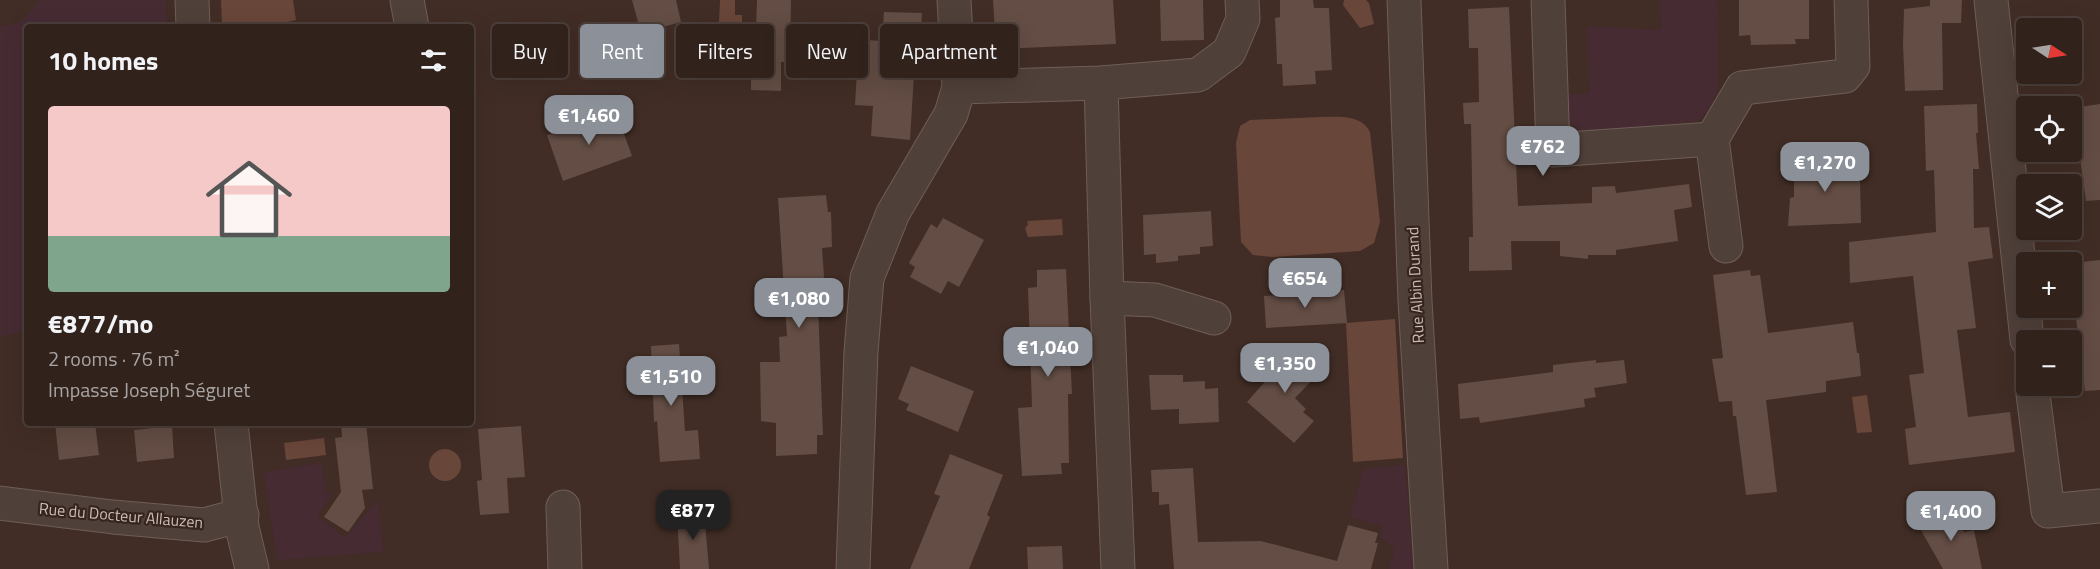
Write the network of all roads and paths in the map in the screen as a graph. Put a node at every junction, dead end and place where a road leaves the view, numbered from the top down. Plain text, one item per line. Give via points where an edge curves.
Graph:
1 (192, 0) edge
2 (407, 0) edge
3 (954, 0) edge
4 (1242, 0) edge
5 (1404, 0) edge
6 (1548, 0) edge
7 (1851, 0) edge
8 (1991, 0) edge
9 (193, 24) edge
10 (411, 24) edge
11 (1101, 83) junction
12 (959, 87) junction
13 (1712, 140) junction
14 (1726, 246) dead end
15 (1107, 298) junction
16 (1214, 318) dead end
17 (2026, 330) edge
18 (2033, 396) edge
19 (231, 426) edge
20 (0, 503) edge
21 (2100, 506) edge
22 (563, 507) dead end
23 (243, 524) junction
24 (252, 569) edge
25 (566, 569) edge
26 (853, 569) edge
27 (1118, 569) edge
28 (1431, 569) edge

1 - 9 street
2 - 10 street
3 - 12 street
4 - 11 street via 1243,19 1229,52 1198,75
5 - 28 street, Rue Albin Durand via 1415,301
6 - 13 street via 1553,150
7 - 13 street via 1853,66 1845,76 1742,88
8 - 17 street
11 - 12 street
11 - 15 street
12 - 26 street via 951,114 893,213 867,278
13 - 14 street
15 - 16 street via 1155,300
15 - 27 street
18 - 21 street via 2048,511
19 - 23 street
20 - 23 street, Rue du Docteur Allauzen via 204,525
22 - 25 street
23 - 24 street

